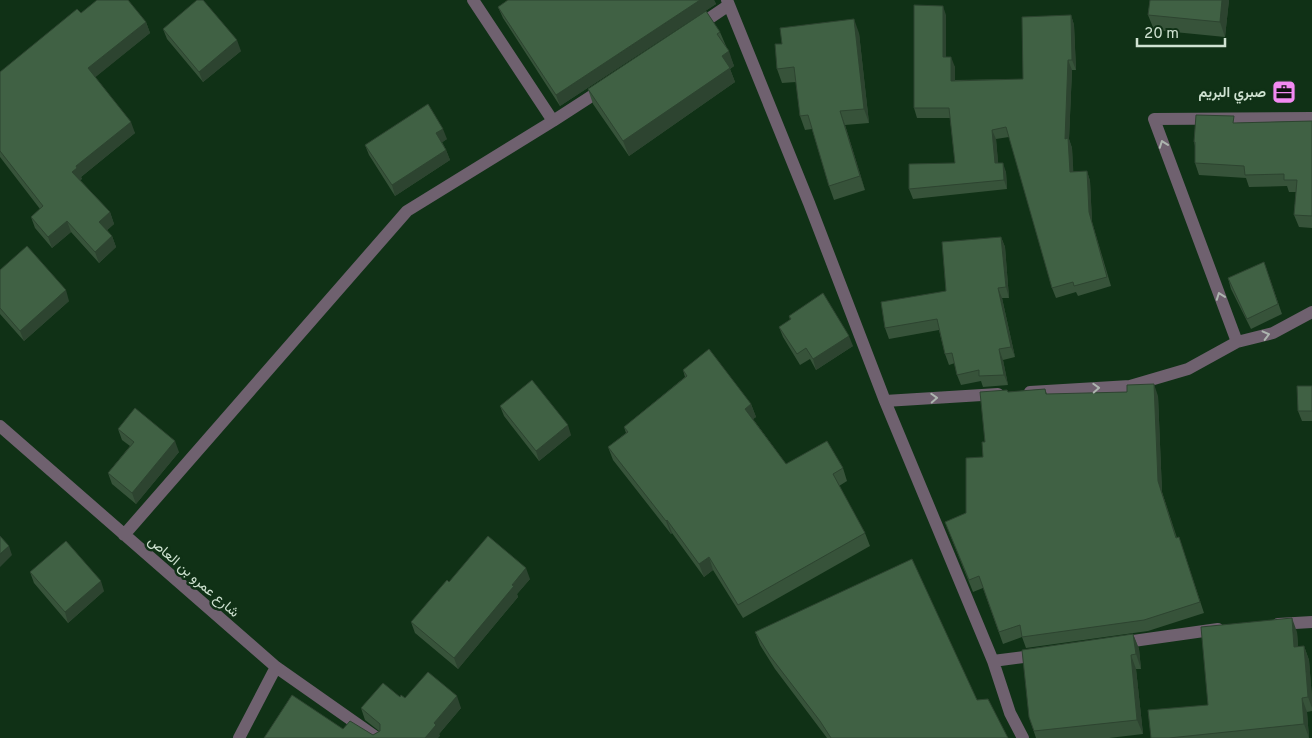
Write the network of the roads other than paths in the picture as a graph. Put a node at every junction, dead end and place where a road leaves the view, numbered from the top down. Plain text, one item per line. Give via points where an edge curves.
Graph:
1 (473, 0) edge
2 (728, 3) edge
3 (689, 32) edge
4 (617, 79) edge
5 (1312, 118) edge
6 (553, 121) junction
7 (1312, 312) edge
8 (1237, 342) junction
9 (885, 400) junction
10 (0, 426) edge
11 (124, 535) junction
12 (1312, 622) edge
13 (1266, 625) edge
14 (1229, 628) edge
15 (1105, 645) edge
16 (1049, 653) edge
17 (993, 661) junction
18 (276, 667) junction
19 (239, 738) edge
20 (377, 738) edge
21 (1023, 738) edge

1 - 6 street
2 - 3 street
2 - 9 street
4 - 6 street
8 -> 5 street via 1154,119
6 - 11 street via 408,211
8 -> 7 street via 1273,334
9 -> 8 street via 1130,386 1188,369
9 - 17 street
10 - 11 street, شارع عمرو بن العاص
11 - 18 street, شارع عمرو بن العاص
12 - 13 street
14 - 15 street
16 - 17 street
17 - 21 street via 1010,713
18 - 19 street
18 - 20 street, شارع عمرو بن العاص

